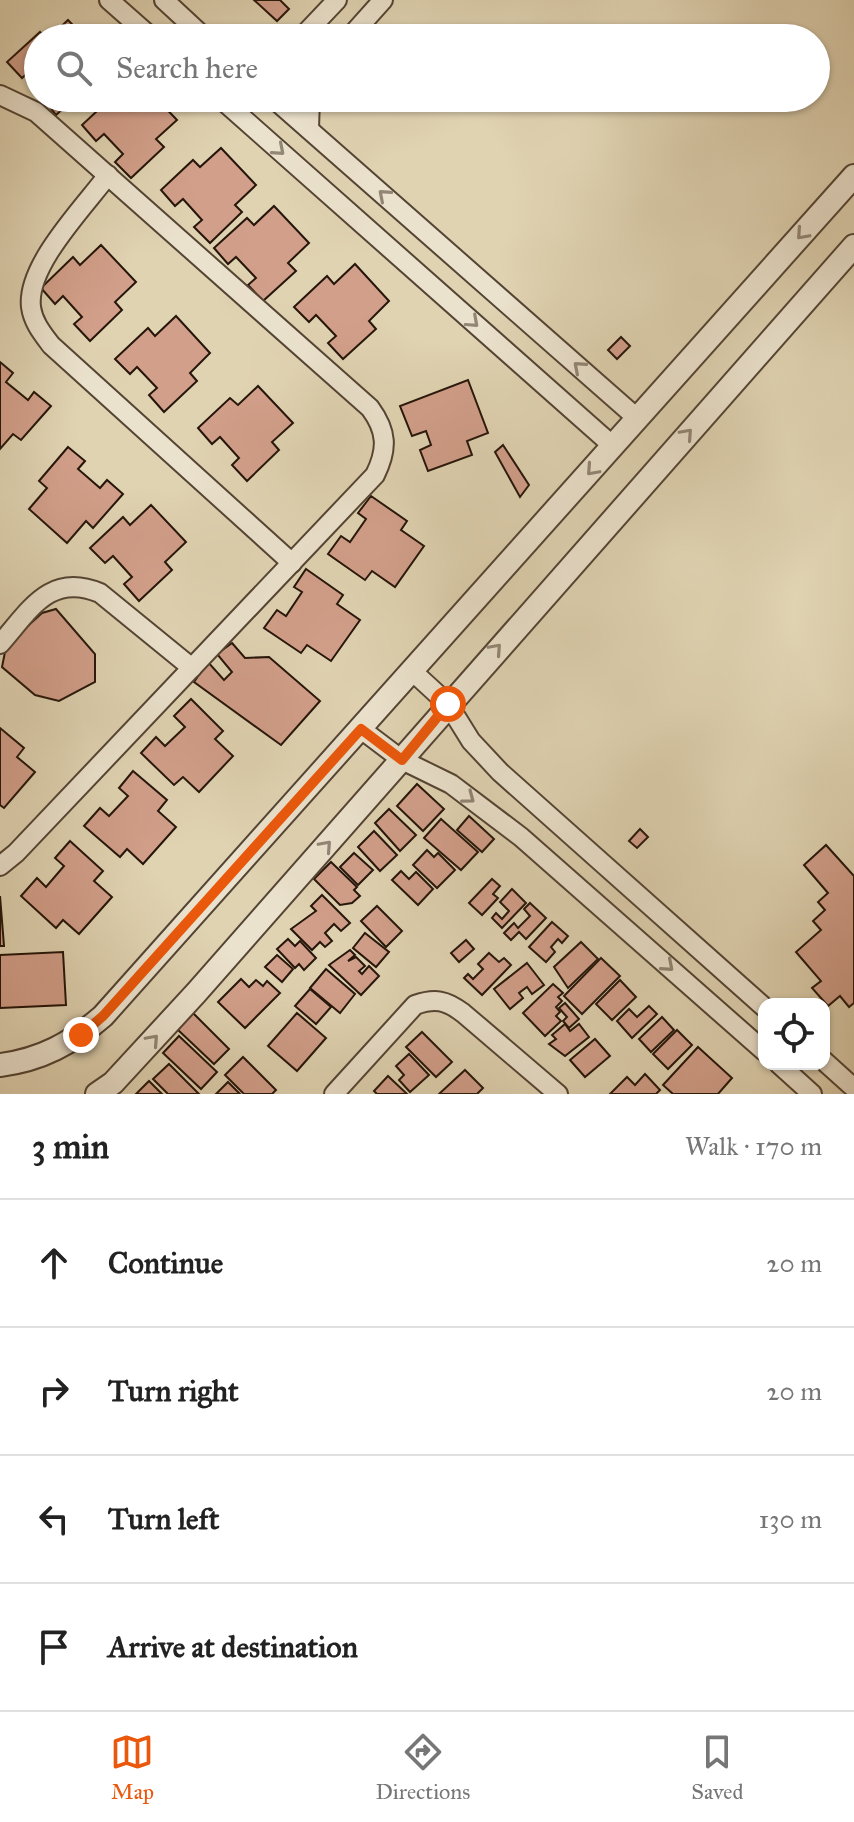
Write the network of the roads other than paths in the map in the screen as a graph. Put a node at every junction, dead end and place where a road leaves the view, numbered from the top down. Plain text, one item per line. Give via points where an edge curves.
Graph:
1 (109, 0) edge
2 (164, 0) edge
3 (337, 0) edge
4 (383, 0) edge
5 (136, 24) edge
6 (190, 24) edge
7 (314, 24) edge
8 (362, 24) edge
9 (0, 95) edge
10 (24, 106) edge
11 (36, 112) edge
12 (236, 112) edge
13 (289, 112) edge
14 (310, 112) edge
15 (309, 129) junction
16 (108, 175) junction
17 (854, 176) edge
18 (412, 220) junction
19 (388, 246) junction
20 (854, 246) edge
21 (638, 419) junction
22 (613, 446) junction
23 (292, 563) junction
24 (0, 644) edge
25 (192, 668) junction
26 (411, 670) junction
27 (448, 704) junction
28 (361, 729) junction
29 (402, 760) junction
30 (0, 866) edge
31 (758, 1002) edge
32 (758, 1046) edge
33 (0, 1065) edge
34 (830, 1066) edge
35 (786, 1070) edge
36 (854, 1088) edge
37 (97, 1094) edge
38 (334, 1094) edge
39 (558, 1094) edge
40 (812, 1094) edge

1 - 5 street
2 - 6 street
3 - 7 street
4 - 8 street
9 - 10 street
11 - 16 street
12 -> 19 street
13 - 15 street
14 - 15 street
18 -> 15 street
16 - 23 street via 40,266 31,307 38,328
16 - 23 street via 381,423 384,459 375,475
17 -> 21 street
18 - 19 street
21 -> 18 street
19 -> 22 street
27 -> 20 street
21 - 22 street
22 -> 26 street
23 - 25 street
24 - 25 street via 49,592 84,586 100,593
25 - 30 street
26 - 27 street
26 - 28 street
27 - 29 street
27 - 31 street via 471,741 500,772
28 - 29 street
28 - 33 street via 103,1016 57,1049
29 -> 32 street via 451,784 521,837
37 -> 29 street via 132,1063
34 - 36 street
35 - 40 street
38 - 39 street via 415,1005 432,999 449,1002

